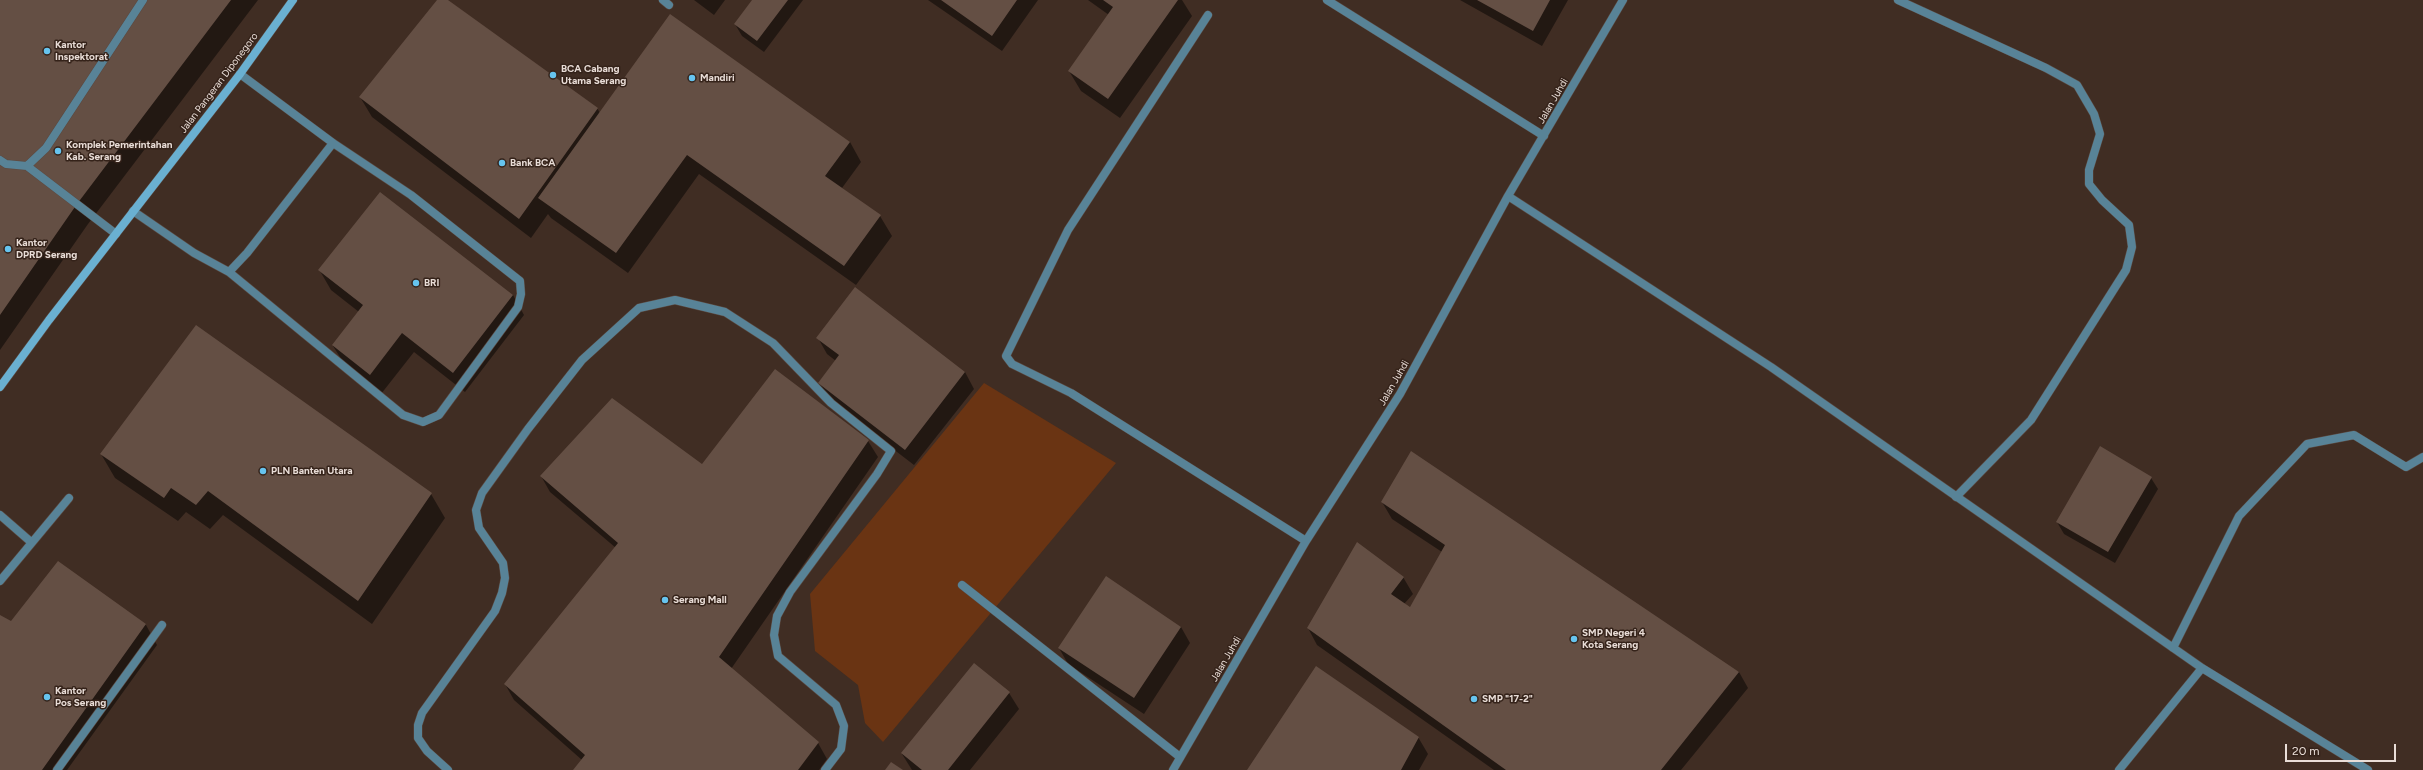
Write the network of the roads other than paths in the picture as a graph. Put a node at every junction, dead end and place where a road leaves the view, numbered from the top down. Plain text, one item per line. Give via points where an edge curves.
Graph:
1 (143, 0) edge
2 (293, 0) edge
3 (1327, 0) edge
4 (1623, 0) edge
5 (1898, 0) edge
6 (1208, 15) dead end
7 (240, 74) junction
8 (1544, 136) junction
9 (333, 143) junction
10 (0, 160) edge
11 (28, 166) junction
12 (1508, 196) junction
13 (133, 211) junction
14 (116, 234) junction
15 (229, 272) junction
16 (0, 387) edge
17 (2423, 457) edge
18 (1956, 497) junction
19 (69, 498) dead end
20 (0, 515) edge
21 (1306, 541) junction
22 (31, 542) junction
23 (0, 581) edge
24 (962, 585) dead end
25 (162, 625) dead end
26 (2173, 648) junction
27 (2202, 668) junction
28 (1180, 757) junction
29 (57, 770) edge
30 (448, 770) edge
31 (825, 770) edge
32 (1173, 770) edge
33 (2119, 770) edge
34 (2368, 770) edge

1 - 11 street via 46,148
2 - 7 main road, Jalan Pangeran Diponegoro
3 - 8 street
4 - 8 street, Jalan Juhdi
5 - 18 street via 2046,68 2076,85 2094,114 2100,134 2089,170 2089,184 2129,225 2132,248 2126,270 2031,420
6 - 21 street via 1068,230 1006,356 1012,364 1071,393
7 - 9 street
7 - 13 main road, Jalan Pangeran Diponegoro
8 - 12 street, Jalan Juhdi
9 - 15 street via 247,253
9 - 15 street via 411,195 520,281 518,307 439,416 423,422 403,416
10 - 11 street via 6,164
11 - 14 street
12 - 18 street via 1771,367
12 - 21 street, Jalan Juhdi via 1400,394
13 - 14 main road, Jalan Pangeran Diponegoro
13 - 15 street via 194,253
14 - 16 main road, Jalan Pangeran Diponegoro
17 - 26 street via 2406,467 2354,435 2307,444 2239,516
18 - 26 street
19 - 22 street
20 - 22 street
21 - 28 street, Jalan Juhdi
22 - 23 street
24 - 28 street
25 - 29 street
26 - 27 street
27 - 33 street
27 - 34 street
28 - 32 street, Jalan Juhdi
30 - 31 street via 427,751 418,738 418,725 422,713 495,611 502,593 505,578 503,563 479,528 476,510 482,493 528,428 582,360 639,308 675,300 725,312 773,343 831,403 891,451 877,474 790,592 778,616 774,635 778,656 836,705 844,726 841,749

